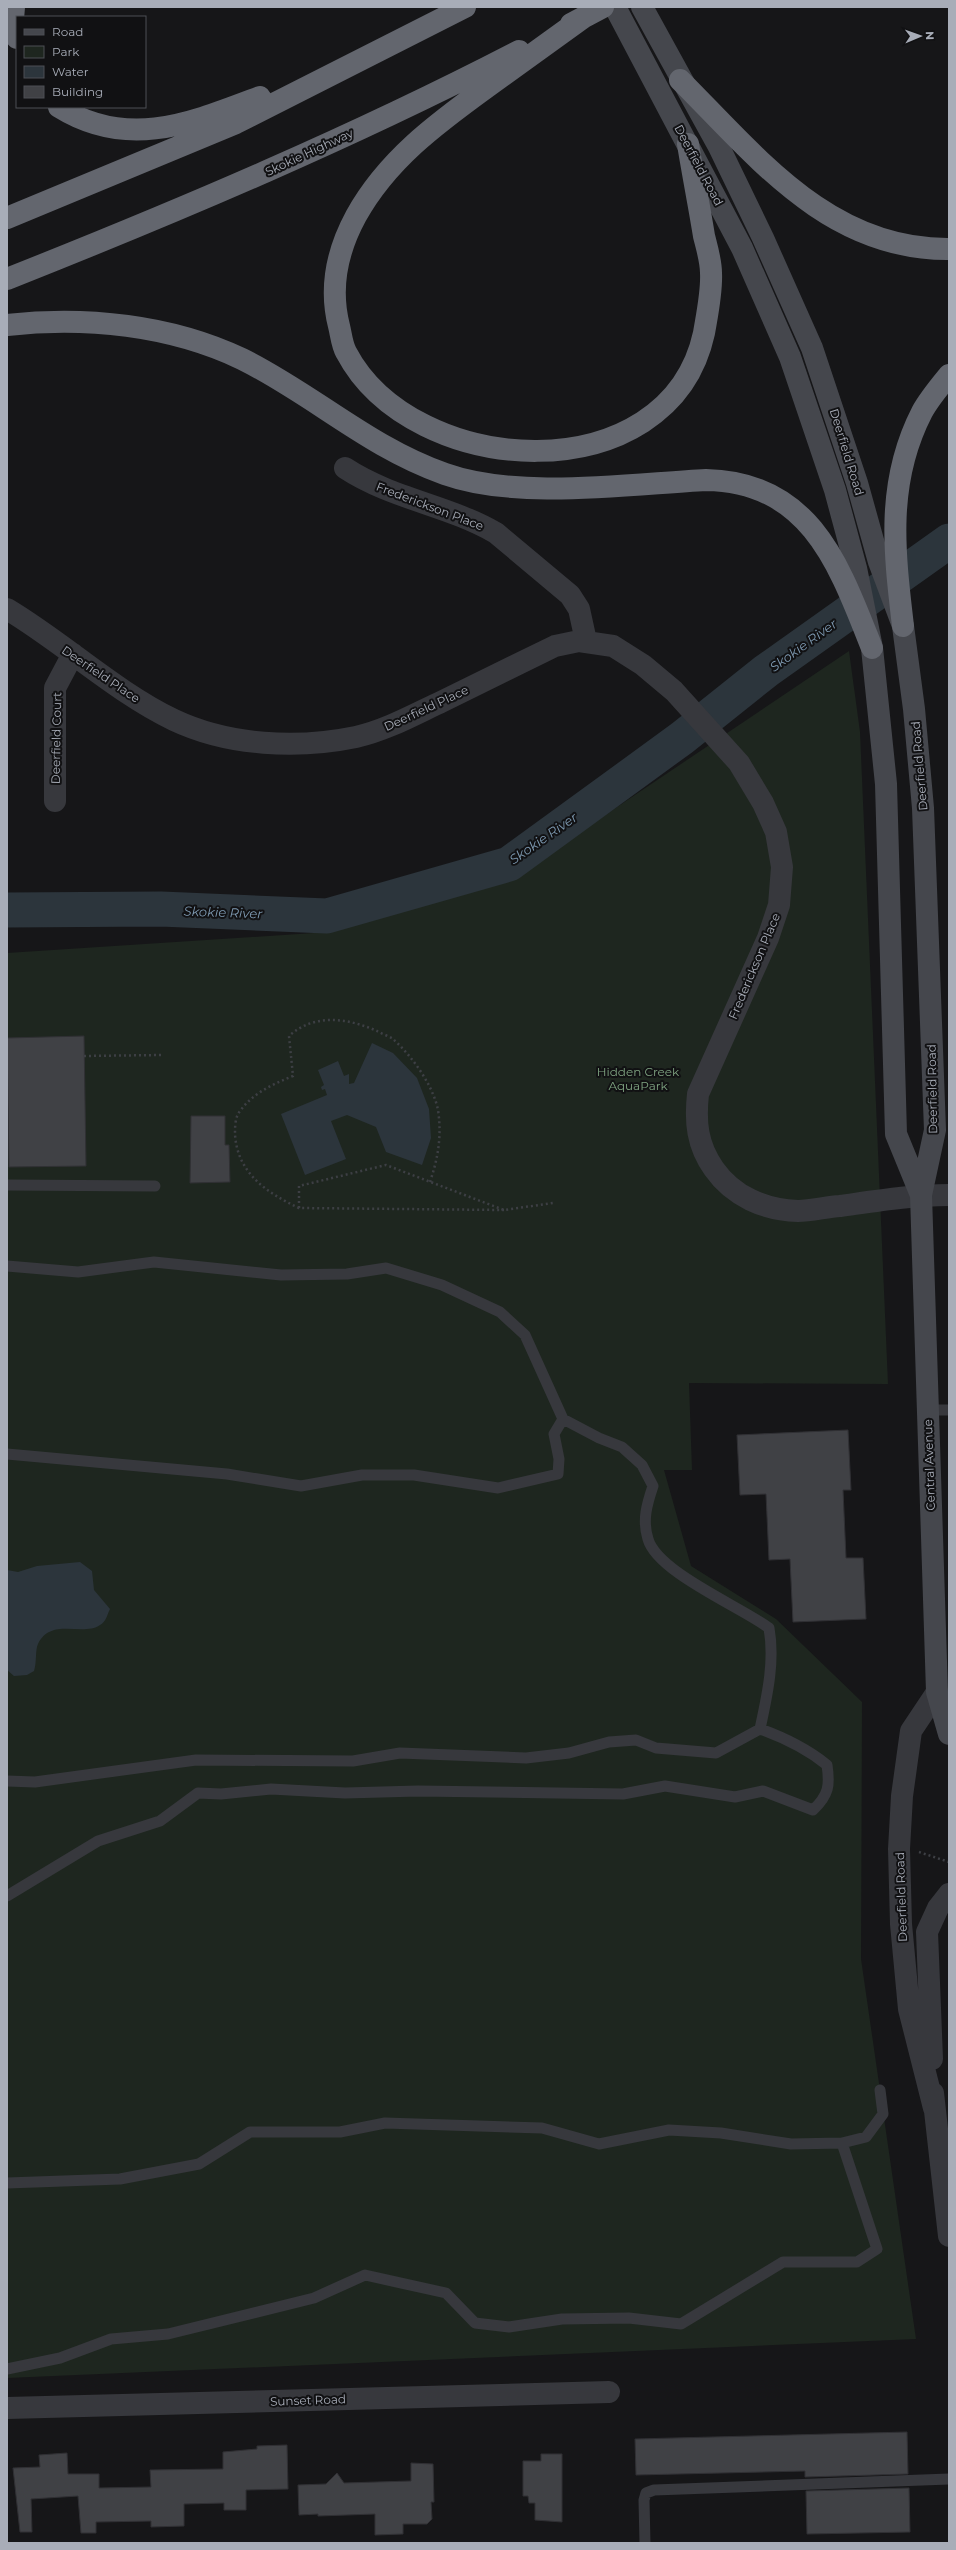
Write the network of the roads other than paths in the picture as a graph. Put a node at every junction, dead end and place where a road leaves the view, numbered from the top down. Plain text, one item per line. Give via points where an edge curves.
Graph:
1 (14, 7) edge
2 (465, 7) edge
3 (615, 7) edge
4 (642, 7) edge
5 (594, 12) edge
6 (16, 33) edge
7 (383, 50) junction
8 (680, 80) junction
9 (61, 108) edge
10 (688, 144) junction
11 (7, 218) edge
12 (949, 249) edge
13 (7, 279) edge
14 (7, 325) edge
15 (949, 375) edge
16 (345, 468) dead end
17 (7, 609) edge
18 (903, 626) junction
19 (586, 640) junction
20 (872, 648) junction
21 (73, 654) junction
22 (56, 801) dead end
23 (7, 1185) edge
24 (154, 1186) dead end
25 (921, 1195) junction
26 (949, 1195) edge
27 (7, 1266) edge
28 (928, 1410) junction
29 (949, 1410) edge
30 (563, 1418) junction
31 (7, 1454) edge
32 (937, 1692) junction
33 (760, 1729) junction
34 (949, 1734) edge
35 (7, 1781) edge
36 (949, 1894) edge
37 (7, 1896) edge
38 (880, 2090) dead end
39 (934, 2108) junction
40 (842, 2143) junction
41 (7, 2183) edge
42 (949, 2236) edge
43 (7, 2369) edge
44 (610, 2392) dead end
45 (7, 2408) edge
46 (949, 2479) edge
47 (645, 2543) edge

1 - 6 highway
2 - 7 highway
3 - 10 main road, Deerfield Road
4 - 8 main road, Deerfield Road
5 - 10 highway via 444,117 386,172 354,218 334,275 334,306 345,351 370,387 399,412 432,430 500,448 547,450 606,441 636,427 650,417 682,384 703,334 711,273
5 - 13 highway, Skokie Highway via 463,80 304,155 143,225
7 - 9 highway via 206,118 166,128 104,128 79,119
7 - 11 highway via 236,123
8 - 12 highway via 774,174 821,211 874,238 924,249
8 - 18 main road, Deerfield Road via 723,154 812,348 857,483 879,562
10 - 20 main road, Deerfield Road via 742,248 790,358 833,484 856,568
14 - 20 highway via 65,322 115,324 162,331 209,345 243,360 388,450 446,475 492,486 544,489 706,480 749,484 786,504 803,518 828,549 850,593
15 - 18 highway via 923,411 903,460 894,535
16 - 19 street, Frederickson Place via 365,481 483,525 496,533 570,595 579,609
17 - 21 street, Deerfield Place
18 - 25 main road, Deerfield Road via 914,709 922,808 935,1130
19 - 21 street, Deerfield Place via 555,646 394,724 357,736 312,743 251,741 200,731 149,706
19 - 25 street, Frederickson Place via 612,646 643,665 674,691 739,763 763,803 776,832 782,867 779,905 768,938 698,1094 697,1133 705,1156 723,1182 744,1198 769,1206 798,1211
20 - 25 main road, Deerfield Road via 886,784 896,1134
21 - 22 street, Deerfield Court via 56,688
23 - 24 lane
25 - 26 street, Frederickson Place
25 - 28 main road, Central Avenue
27 - 30 lane via 78,1272 154,1262 281,1275 346,1274 386,1268 442,1285 500,1312 526,1335
28 - 29 lane
28 - 32 main road, Central Avenue
30 - 31 lane via 554,1434 559,1459 558,1474 498,1488 414,1474 362,1475 301,1486 227,1474
30 - 33 lane via 599,1438 622,1447 642,1465 653,1486 645,1509 648,1541 660,1557 682,1576 769,1628 772,1645 769,1690
32 - 34 main road, Central Avenue
32 - 39 street, Deerfield Road via 911,1731 902,1796 899,1850 901,1924 909,2009
33 - 35 lane via 716,1753 656,1748 636,1740 609,1742 569,1753 526,1758 400,1753 353,1761 196,1760 36,1782
33 - 37 lane via 799,1745 826,1765 830,1785 821,1802 813,1810 763,1791 735,1797 665,1786 623,1794 418,1791 345,1793 271,1789 198,1794 160,1821 98,1841
36 - 39 street, Deerfield Road via 938,1908 927,1932
38 - 40 lane via 883,2114 866,2137
39 - 42 street, Deerfield Road
40 - 41 lane via 791,2144 721,2133 669,2130 599,2144 542,2128 385,2123 340,2132 250,2132 199,2164 120,2179
40 - 43 lane via 877,2249 857,2262 783,2262 681,2324 629,2318 562,2320 509,2327 475,2323 446,2293 364,2275 314,2298 168,2334 112,2339 60,2358
44 - 45 street, Sunset Road
46 - 47 lane via 654,2490 646,2493 644,2500

